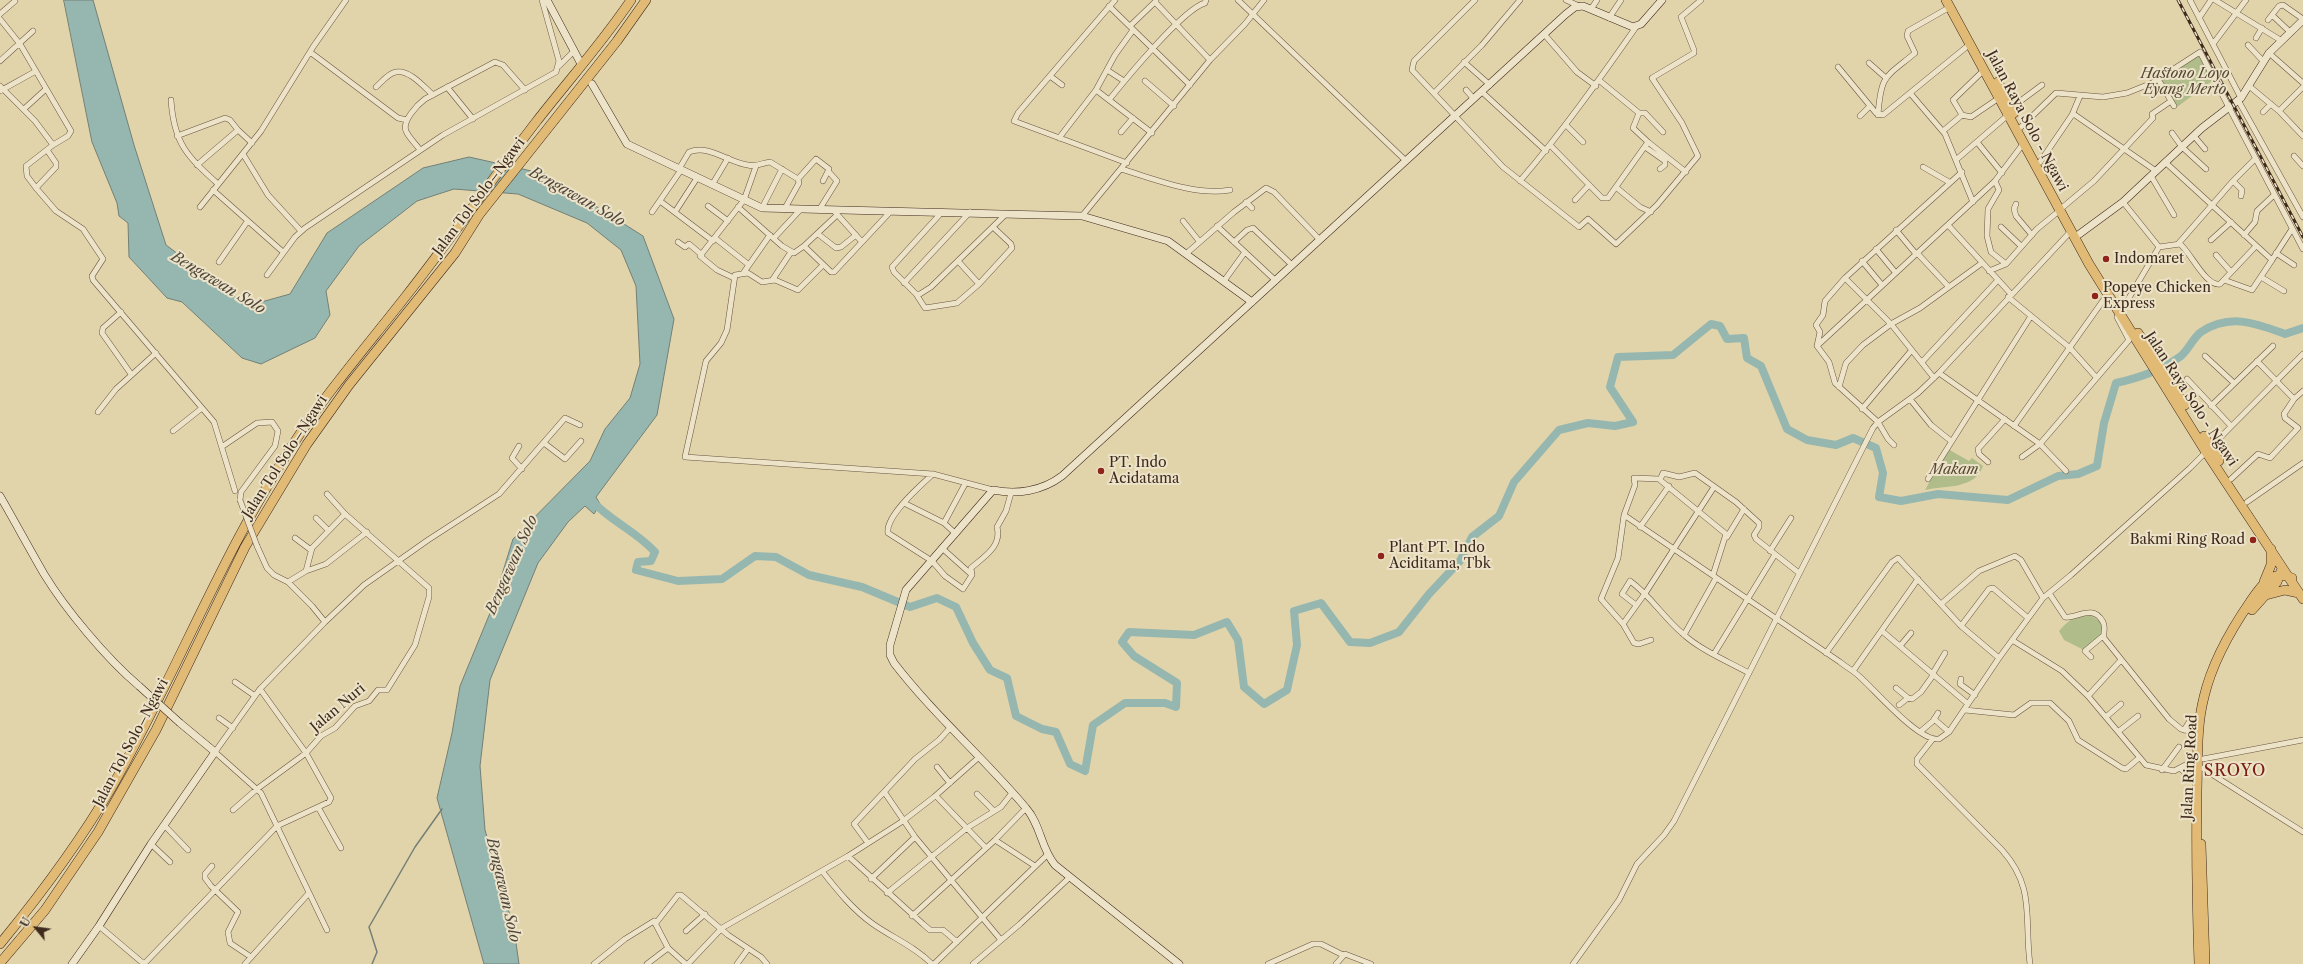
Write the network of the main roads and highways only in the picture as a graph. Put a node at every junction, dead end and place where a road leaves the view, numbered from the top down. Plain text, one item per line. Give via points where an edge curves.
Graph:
1 (631, 0) edge
2 (646, 0) edge
3 (1950, 2) edge
4 (2010, 112) junction
5 (2061, 209) junction
6 (2075, 233) junction
7 (2153, 360) junction
8 (2208, 449) junction
9 (2271, 549) junction
10 (2282, 560) junction
11 (2280, 575) junction
12 (2294, 579) junction
13 (2261, 592) junction
14 (2302, 594) edge
15 (2201, 762) junction
16 (2199, 822) junction
17 (0, 944) edge
18 (0, 963) edge
19 (2198, 964) edge
20 (2205, 964) edge

1 - 17 highway, Jalan Tol Solo–Ngawi via 293,444 234,543 183,650 114,784 56,873
2 - 18 highway, Jalan Tol Solo–Ngawi via 618,41 479,216 454,253 349,385 307,444 245,547 180,682 130,777 67,879
3 - 4 highway, Jalan Raya Solo - Ngawi
3 - 4 highway, Jalan Raya Solo - Ngawi via 1999,98
4 - 5 highway, Jalan Raya Solo - Ngawi via 2023,144
4 - 5 highway, Jalan Raya Solo - Ngawi via 2040,162
5 - 6 highway, Jalan Raya Solo - Ngawi
6 - 7 highway, Jalan Raya Solo - Ngawi
6 - 7 highway, Jalan Raya Solo - Ngawi via 2106,296
7 - 8 highway, Jalan Raya Solo - Ngawi
8 - 9 highway, Jalan Raya Solo - Ngawi
8 - 10 highway, Jalan Raya Solo - Ngawi via 2231,478
9 - 10 highway, Jalan Raya Solo - Ngawi
9 - 13 highway via 2271,565
10 - 11 highway
10 - 12 highway, Jalan Raya Solo - Ngawi
11 - 12 highway
11 - 13 highway, Jalan Ring Road via 2277,582
12 - 14 highway, Jalan Raya Solo - Ngawi
13 - 14 highway via 2279,590
13 - 15 highway, Jalan Ring Road via 2218,673 2207,710
13 - 15 highway, Jalan Ring Road via 2232,631 2217,659 2206,690 2198,733
15 - 16 highway, Jalan Ring Road
15 - 16 highway, Jalan Ring Road via 2197,785
16 - 19 highway, Jalan Ring Road via 2195,861
16 - 20 highway, Jalan Ring Road

